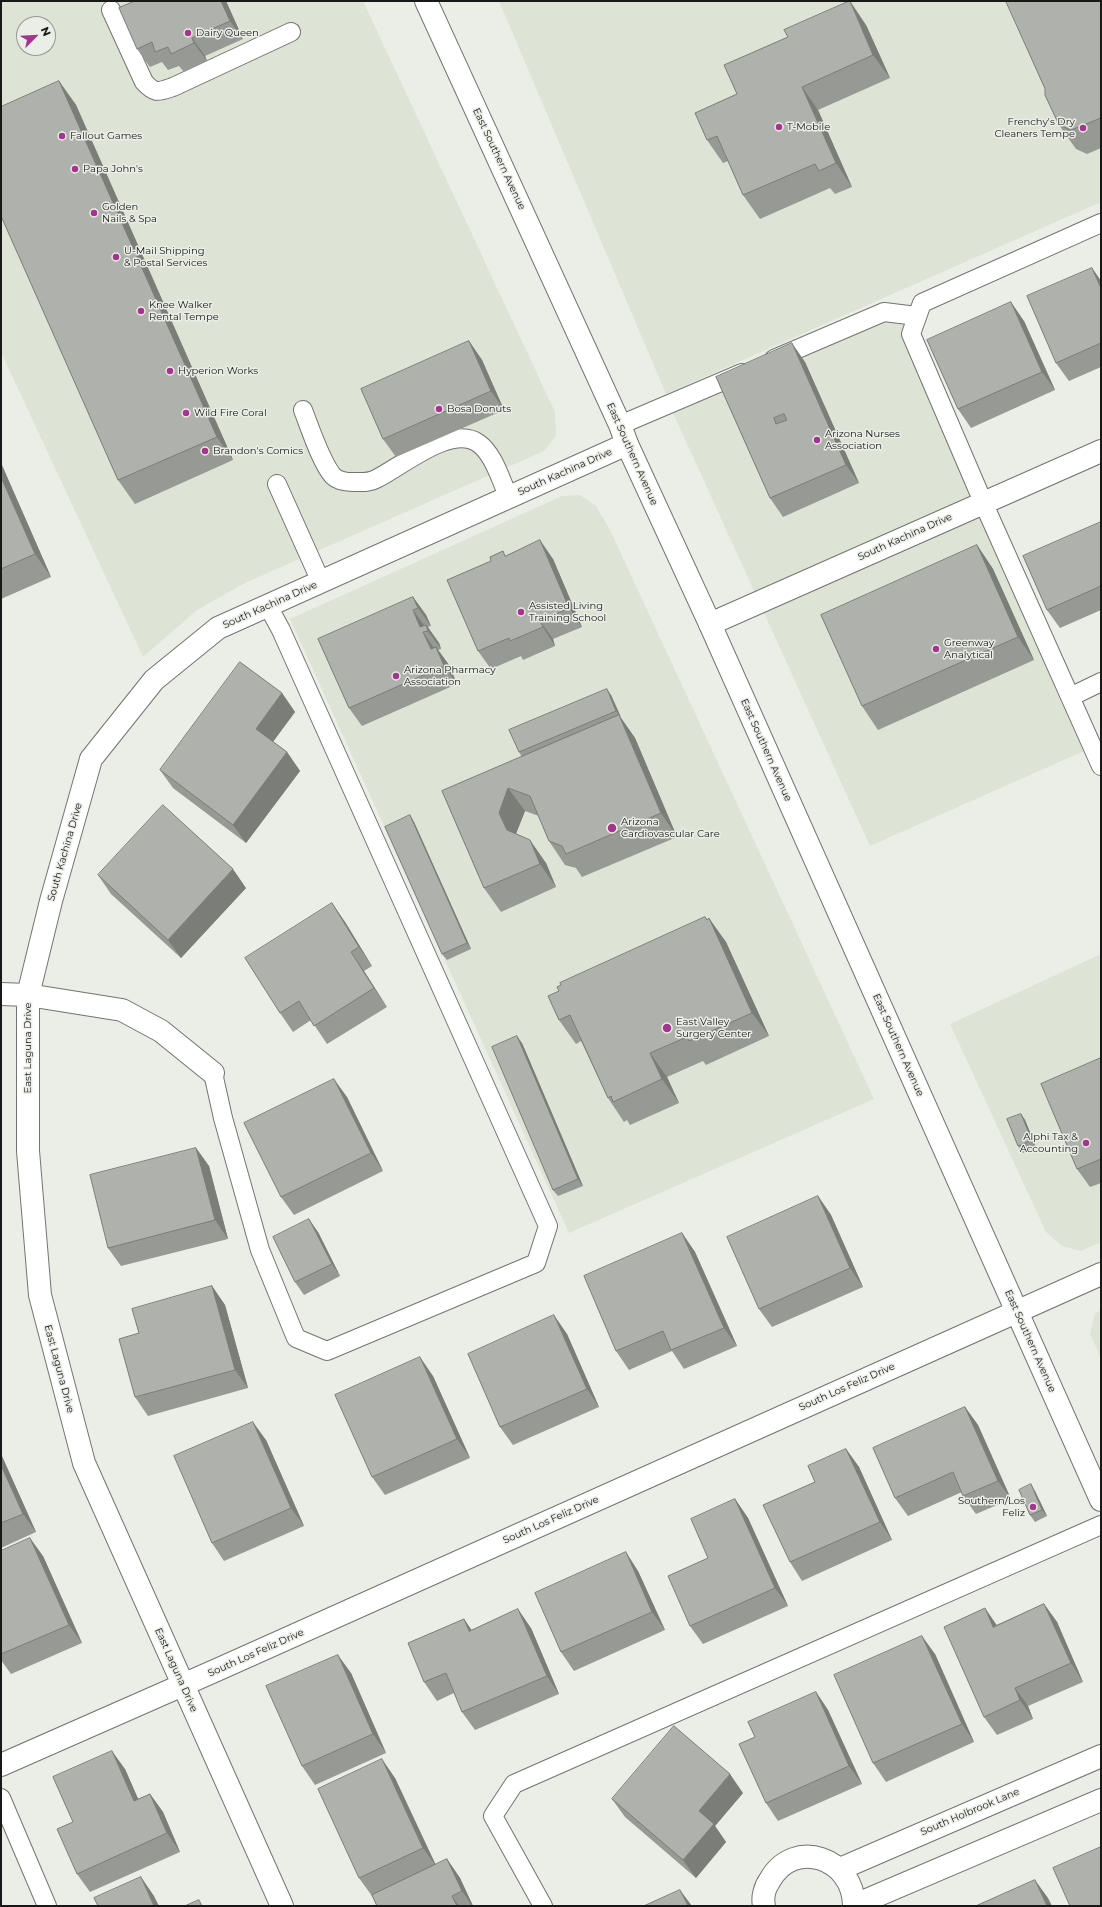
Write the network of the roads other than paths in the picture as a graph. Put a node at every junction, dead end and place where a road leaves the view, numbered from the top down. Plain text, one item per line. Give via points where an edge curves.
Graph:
1 (426, 1) edge
2 (111, 10) dead end
3 (291, 32) dead end
4 (1101, 223) edge
5 (917, 316) junction
6 (303, 410) dead end
7 (623, 435) junction
8 (1101, 451) edge
9 (277, 484) dead end
10 (509, 498) junction
11 (983, 502) junction
12 (321, 582) junction
13 (268, 606) junction
14 (710, 624) junction
15 (1101, 682) edge
16 (1070, 697) junction
17 (1101, 766) edge
18 (1, 994) edge
19 (28, 995) junction
20 (213, 1073) joint
21 (1101, 1274) edge
22 (1016, 1312) junction
23 (1101, 1500) edge
24 (1101, 1525) edge
25 (183, 1685) junction
26 (1101, 1756) edge
27 (1, 1764) edge
28 (1, 1798) edge
29 (1101, 1800) edge
30 (840, 1869) junction
31 (47, 1906) edge
32 (282, 1906) edge
33 (543, 1906) edge
34 (764, 1906) edge
35 (854, 1906) edge

1 - 7 street, East Southern Avenue
2 - 3 lane via 144,82 151,90 159,92
4 - 5 lane via 922,303
5 - 7 lane via 884,312
5 - 11 lane via 911,334
6 - 10 lane via 327,467 334,477 346,482 376,479 414,456 461,437 479,443 488,455
7 - 10 street, South Kachina Drive
7 - 14 street, East Southern Avenue
8 - 11 street, South Kachina Drive
9 - 12 lane
10 - 12 street, South Kachina Drive
11 - 14 street, South Kachina Drive
11 - 16 lane
12 - 13 street, South Kachina Drive
13 - 19 street, South Kachina Drive via 218,628 154,680 91,759 51,901
13 - 20 lane via 548,1226 536,1264 327,1352 296,1338 260,1250
14 - 22 street, East Southern Avenue
15 - 16 lane
16 - 17 lane
18 - 19 street
19 - 20 street, East Laguna Drive via 122,1010 161,1031
19 - 25 street, East Laguna Drive via 28,1151 40,1295 84,1463
21 - 22 street, South Los Feliz Drive
22 - 23 street, East Southern Avenue
22 - 25 street, South Los Feliz Drive
24 - 33 lane via 514,1784 493,1816
25 - 27 street, South Los Feliz Drive
25 - 32 street, East Laguna Drive
26 - 30 street, South Holbrook Lane
28 - 31 lane
29 - 35 street
30 - 34 street via 828,1861 814,1857 799,1858 785,1863 774,1873 766,1886
30 - 35 street via 853,1891

